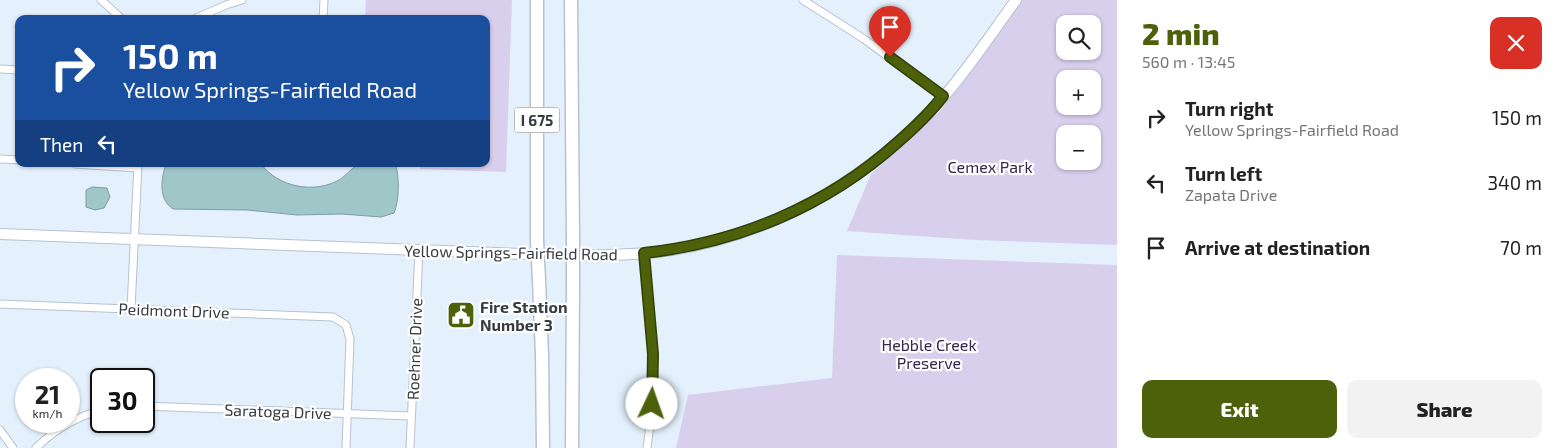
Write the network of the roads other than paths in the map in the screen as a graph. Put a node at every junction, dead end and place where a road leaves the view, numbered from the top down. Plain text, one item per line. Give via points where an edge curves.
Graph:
1 (101, 0) edge
2 (242, 0) edge
3 (324, 0) edge
4 (537, 0) edge
5 (571, 0) edge
6 (803, 0) edge
7 (1016, 0) edge
8 (118, 15) edge
9 (203, 15) edge
10 (323, 15) edge
11 (0, 69) edge
12 (15, 70) edge
13 (943, 96) junction
14 (0, 159) edge
15 (15, 160) edge
16 (137, 167) edge
17 (0, 234) edge
18 (134, 240) junction
19 (419, 250) junction
20 (644, 253) junction
21 (0, 304) edge
22 (131, 309) junction
23 (155, 406) edge
24 (90, 414) edge
25 (347, 414) junction
26 (411, 416) junction
27 (0, 430) edge
28 (13, 448) edge
29 (36, 448) edge
30 (346, 448) edge
31 (410, 448) edge
32 (542, 448) edge
33 (572, 448) edge
34 (647, 448) edge

1 - 8 street
2 - 9 street
3 - 10 street
4 - 32 highway, I 675, bridge via 537,241
5 - 33 highway, I 675, bridge
6 - 13 street
7 - 13 main road, Yellow Springs-Fairfield Road
11 - 12 street
13 - 20 main road, Yellow Springs-Fairfield Road via 882,156 813,203 772,222 718,240
14 - 15 street
16 - 18 street
17 - 18 main road, Yellow Springs-Fairfield Road
18 - 19 main road, Yellow Springs-Fairfield Road
18 - 22 street
19 - 20 main road, Yellow Springs-Fairfield Road via 575,256
19 - 26 street, Roehner Drive
20 - 34 street via 653,354
21 - 22 street, Peidmont Drive
22 - 25 street, Peidmont Drive via 329,316 338,319 346,325 350,339
23 - 25 street, Saratoga Drive
24 - 29 street via 65,425
25 - 26 street, Saratoga Drive
25 - 30 street
26 - 31 street, Roehner Drive
27 - 28 street

